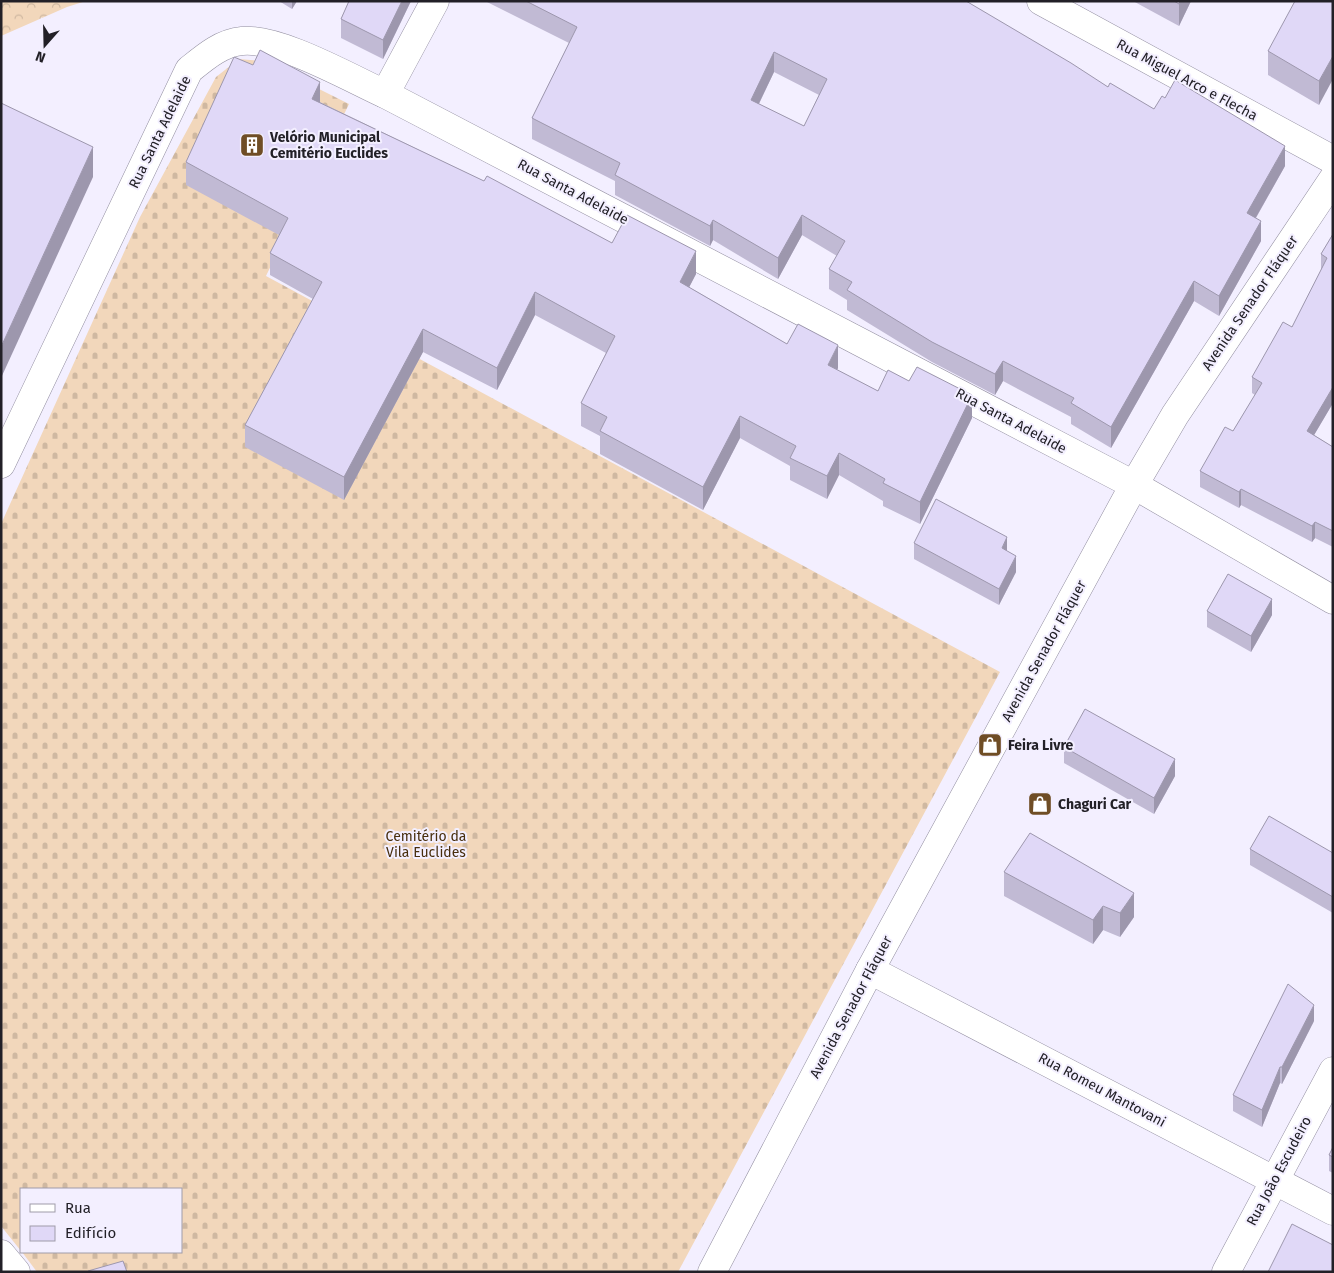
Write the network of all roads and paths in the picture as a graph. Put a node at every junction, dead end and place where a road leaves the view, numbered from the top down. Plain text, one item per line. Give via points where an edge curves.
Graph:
1 (435, 1) edge
2 (1041, 1) edge
3 (385, 94) junction
4 (1333, 160) edge
5 (1333, 179) edge
6 (1, 464) edge
7 (1134, 485) junction
8 (1333, 600) edge
9 (870, 970) junction
10 (1333, 1071) edge
11 (1274, 1180) junction
12 (1333, 1211) edge
13 (1, 1254) edge
14 (16, 1272) edge
15 (712, 1272) edge
16 (1226, 1272) edge

1 - 3 street
2 - 4 street, Rua Miguel Arco e Flecha
3 - 6 street, Rua Santa Adelaide via 278,46 242,41 212,51 189,70
3 - 7 street, Rua Santa Adelaide
5 - 7 street, Avenida Senador Fláquer via 1175,415
7 - 8 street, Rua Santa Adelaide
7 - 9 street, Avenida Senador Fláquer
9 - 11 street, Rua Romeu Mantovani
9 - 15 street, Avenida Senador Fláquer
10 - 11 street, Rua João Escudeiro
11 - 12 street, Rua Romeu Mantovani
11 - 16 street, Rua João Escudeiro
13 - 14 street

